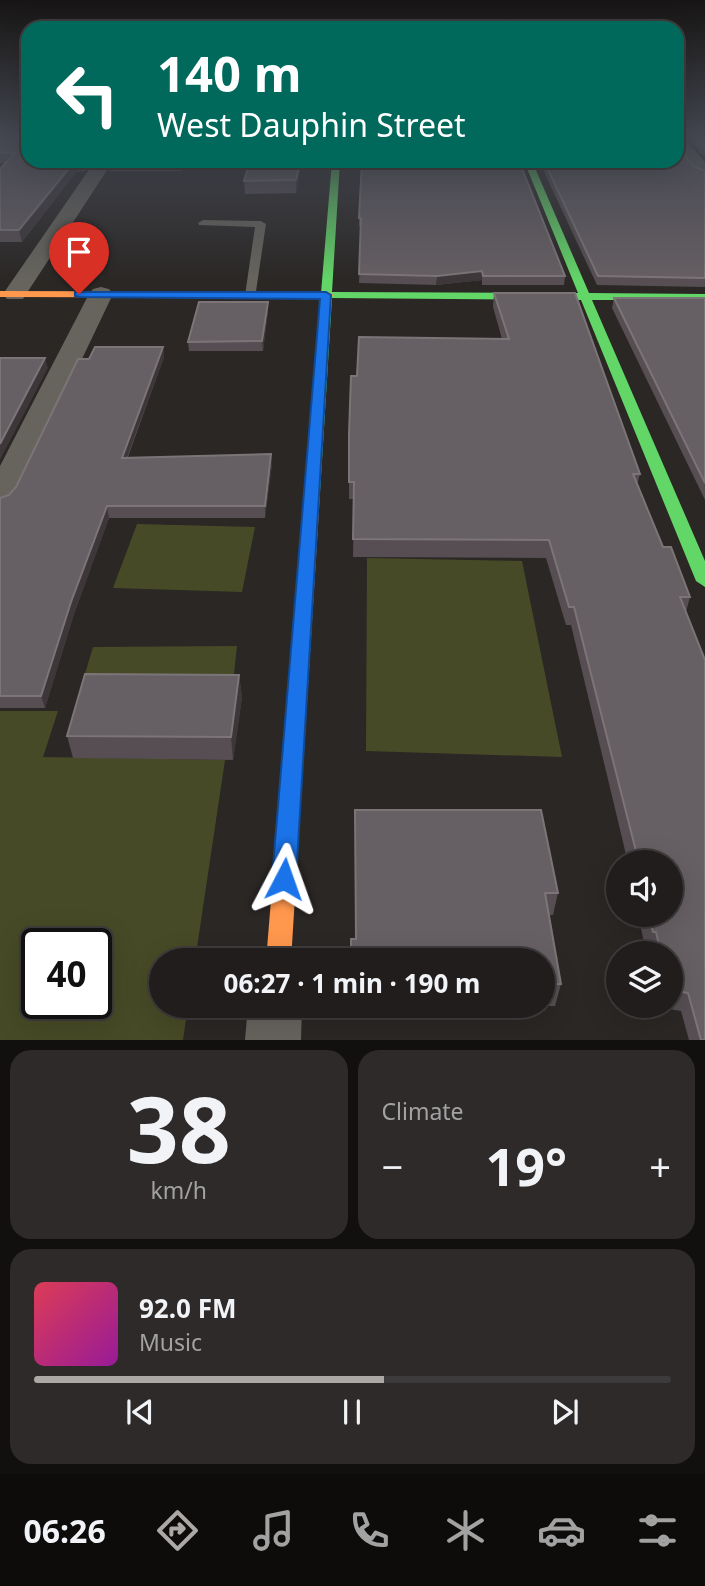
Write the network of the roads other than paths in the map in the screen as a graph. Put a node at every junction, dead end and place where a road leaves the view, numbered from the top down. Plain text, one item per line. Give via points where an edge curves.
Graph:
1 (88, 184) edge
2 (333, 184) edge
3 (538, 184) edge
4 (203, 223) dead end
5 (7, 294) edge
6 (101, 294) junction
7 (251, 295) junction
8 (326, 295) junction
9 (587, 296) junction
10 (705, 297) edge
11 (0, 497) edge
12 (705, 581) edge
13 (279, 948) edge
14 (274, 1018) edge
15 (273, 1040) edge

1 - 5 street
2 - 8 street
3 - 9 street
4 - 7 lane via 261,224
5 - 6 street
6 - 7 street
6 - 11 street
7 - 8 street
8 - 9 street
8 - 13 street
9 - 10 street
9 - 12 street
14 - 15 street

